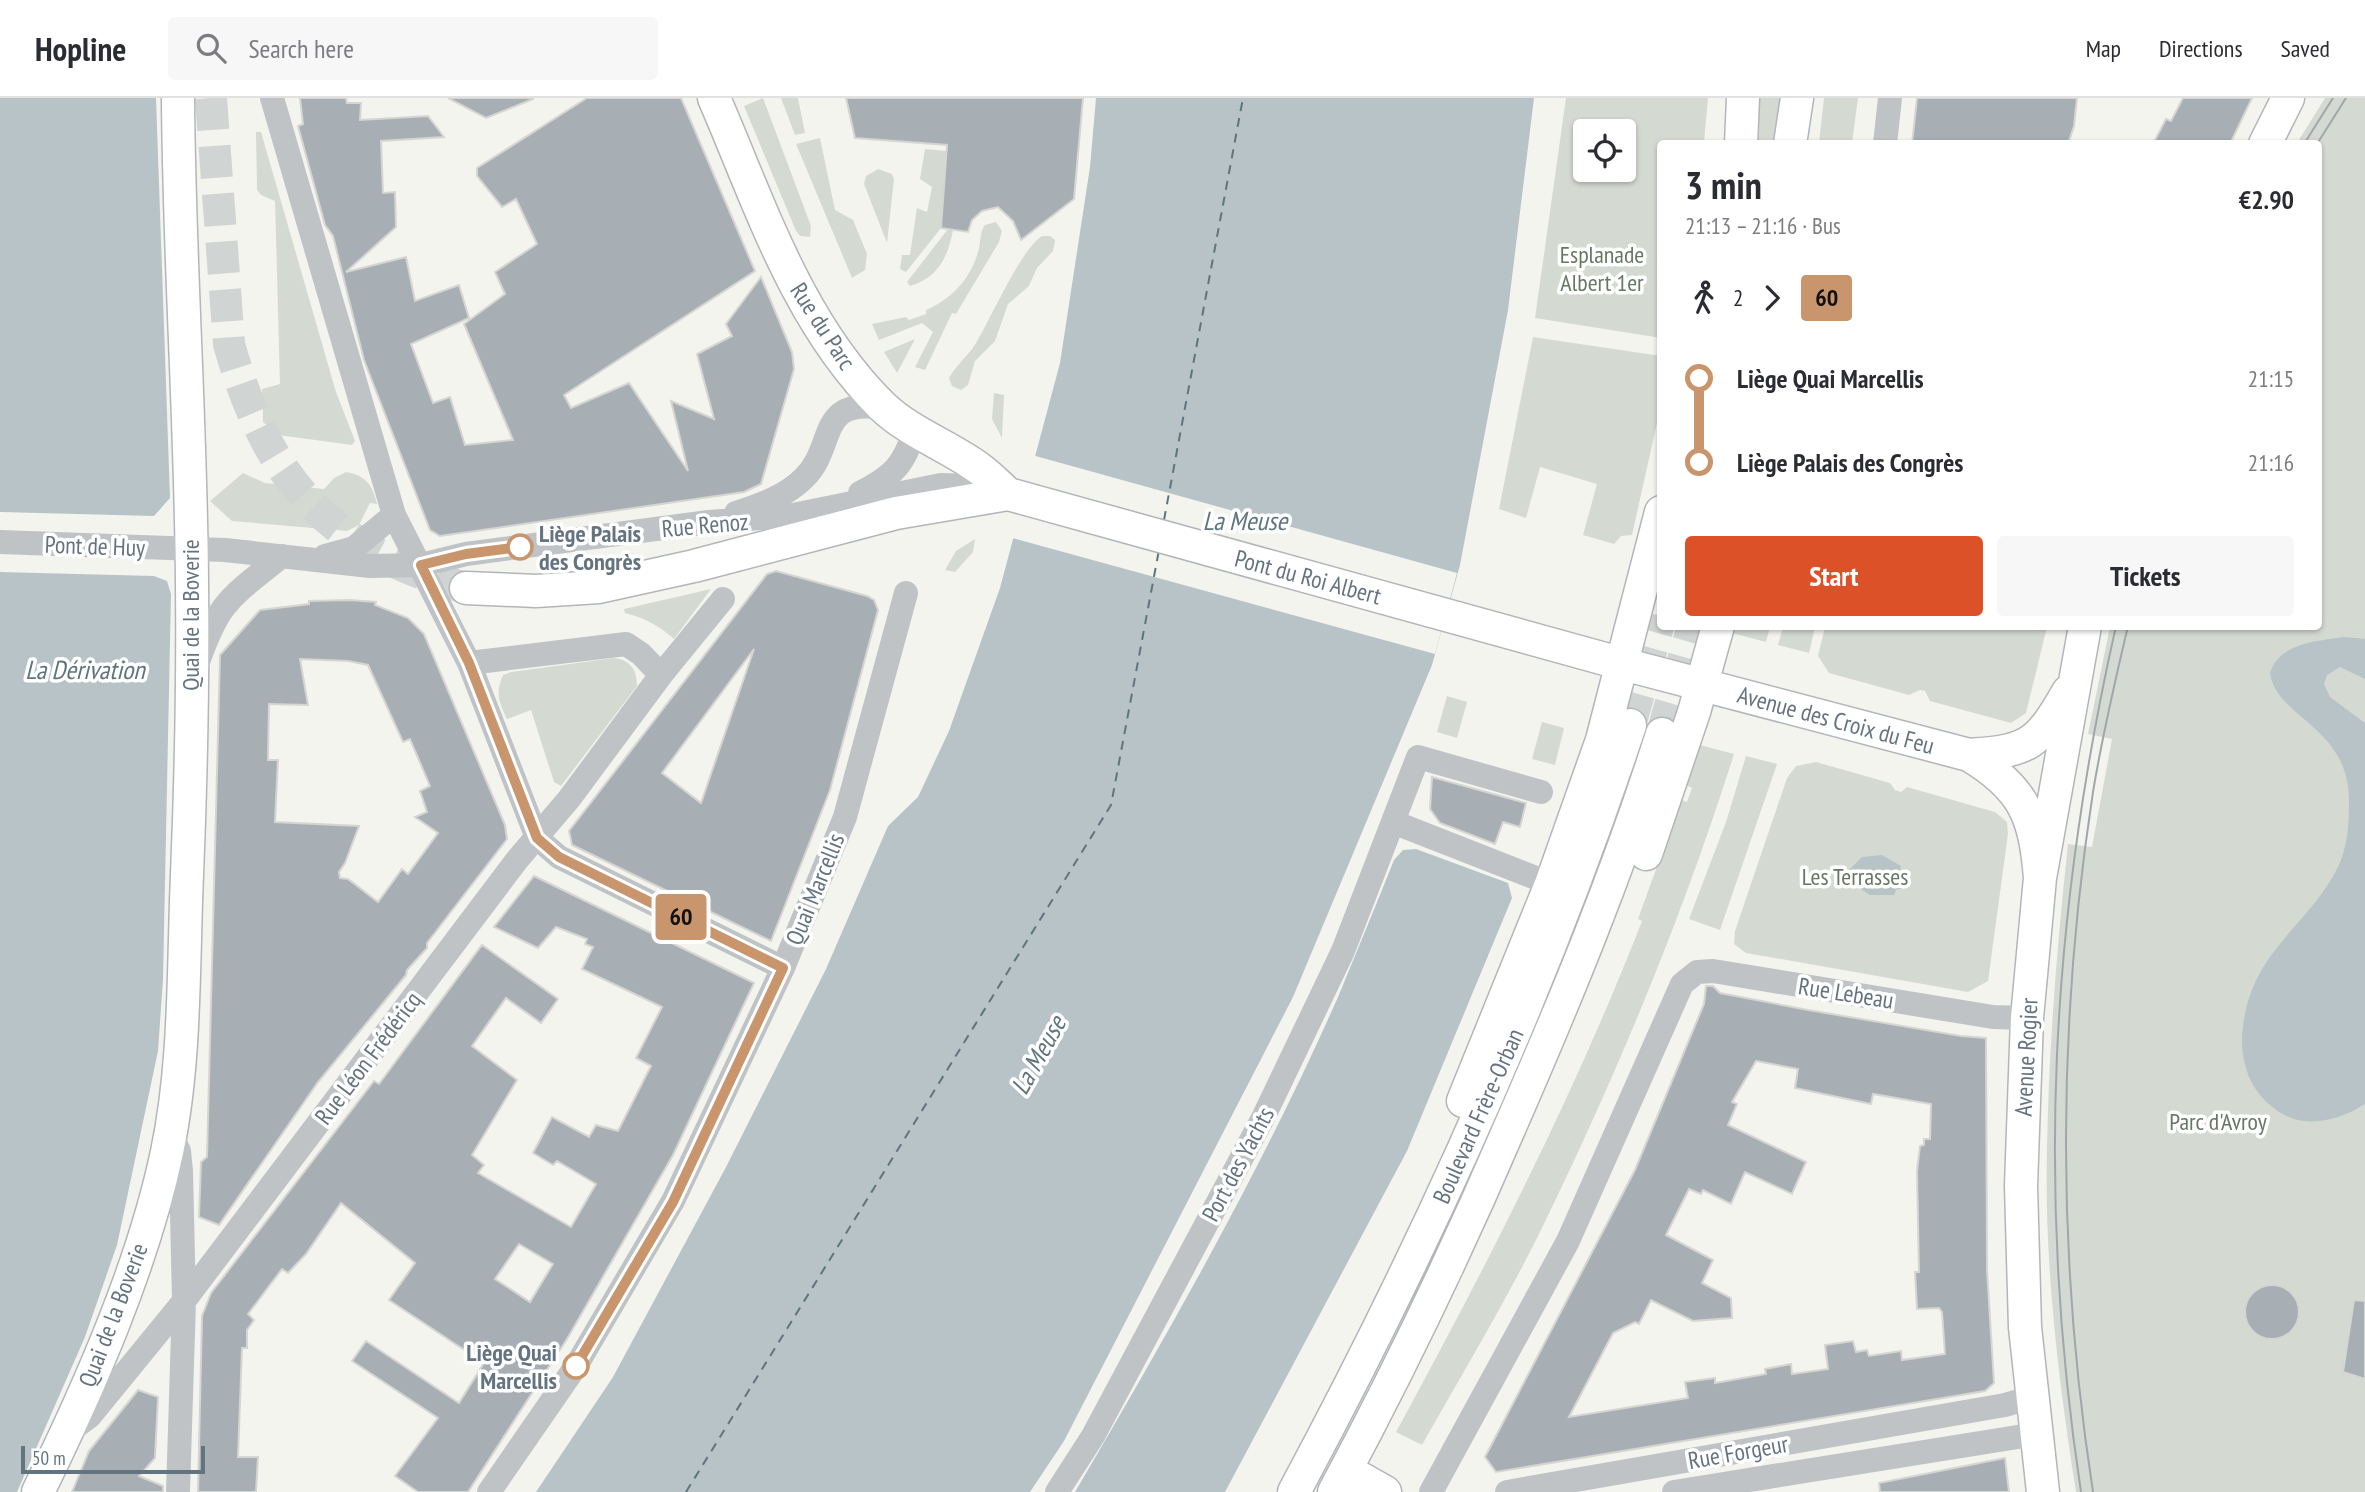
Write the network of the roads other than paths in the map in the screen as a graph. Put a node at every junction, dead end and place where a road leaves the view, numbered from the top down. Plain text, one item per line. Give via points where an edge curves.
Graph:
1 (178, 98) edge
2 (272, 98) edge
3 (714, 98) edge
4 (1742, 98) edge
5 (1797, 98) edge
6 (1890, 98) edge
7 (2288, 98) edge
8 (1741, 140) edge
9 (1791, 140) edge
10 (1885, 140) edge
11 (2267, 140) edge
12 (884, 408) junction
13 (915, 431) junction
14 (1014, 496) junction
15 (838, 505) junction
16 (394, 515) junction
17 (709, 522) junction
18 (1657, 528) edge
19 (0, 542) edge
20 (191, 550) junction
21 (282, 556) junction
22 (310, 558) junction
23 (421, 565) junction
24 (466, 588) tunnel mouth
25 (906, 593) dead end
26 (723, 599) dead end
27 (1717, 630) edge
28 (2084, 630) edge
29 (469, 663) junction
30 (1623, 664) junction
31 (661, 676) junction
32 (2075, 679) junction
33 (191, 683) junction
34 (1702, 684) junction
35 (1630, 725) tunnel mouth
36 (1662, 734) tunnel mouth
37 (1969, 755) junction
38 (1541, 792) dead end
39 (1393, 822) junction
40 (537, 838) junction
41 (2040, 878) junction
42 (1551, 884) junction
43 (783, 968) junction
44 (2027, 1018) junction
45 (170, 1131) junction
46 (1479, 1200) junction
47 (1417, 1249) junction
48 (184, 1301) junction
49 (2032, 1397) junction
50 (1969, 1412) junction
51 (67, 1433) junction
52 (2036, 1434) junction
53 (1974, 1443) junction
54 (1338, 1486) edge
55 (38, 1492) edge
56 (178, 1492) edge
57 (489, 1492) edge
58 (1057, 1492) edge
59 (1294, 1492) edge
60 (1385, 1492) edge
61 (1430, 1492) edge
62 (1507, 1492) edge
63 (1674, 1492) edge
64 (2043, 1492) edge

1 - 20 main road, Quai de la Boverie
2 - 16 street
3 - 12 main road, Rue du Parc via 793,282 822,332
4 - 8 main road
5 - 9 main road
6 - 10 street
7 - 11 main road
12 - 13 main road, Rue du Parc
12 - 17 street via 860,404 845,410 827,432 804,478 783,495
13 - 14 main road, Rue du Parc via 981,469
13 - 15 street via 907,457 886,480
14 - 15 street, Rue Renoz via 971,486 940,485
14 - 24 main road via 868,520 599,587 536,592
14 - 30 main road, Pont du Roi Albert
15 - 17 street, Rue Renoz via 762,519
16 - 22 street via 354,548
16 - 23 street
17 - 23 street, Rue Renoz via 466,554
18 - 30 main road
19 - 20 street, Pont de Huy
20 - 21 street, Rue Renoz
20 - 33 main road, Quai de la Boverie
21 - 22 street, Rue Renoz
21 - 33 street via 220,608
22 - 23 street, Rue Renoz via 369,566
23 - 29 street
25 - 43 street, Quai Marcellis via 845,817
26 - 31 street, Rue Léon Frédéricq
27 - 34 main road
28 - 32 main road, Avenue Rogier
29 - 31 street via 626,644
29 - 40 street
30 - 34 main road
30 - 42 main road via 1602,740
31 - 40 street, Rue Léon Frédéricq
32 - 37 main road via 2034,742
32 - 41 main road, Avenue Rogier
33 - 45 main road, Quai de la Boverie via 180,1058
34 - 37 main road, Avenue des Croix du Feu
34 - 46 main road via 1638,877 1584,1013 1519,1151
35 - 47 main road, Boulevard Frère-Orban via 1560,924
36 - 46 main road, Boulevard Frère-Orban via 1595,929
37 - 41 main road via 2016,791 2037,841
38 - 39 street, Port des Yachts via 1418,757
39 - 42 street
39 - 58 street, Port des Yachts via 1343,951 1263,1118 1093,1436
40 - 43 street via 559,857
40 - 48 street, Rue Léon Frédéricq
41 - 44 main road, Avenue Rogier
42 - 47 main road via 1450,1134 1424,1207
43 - 57 street, Quai Marcellis via 673,1202 576,1366
44 - 49 main road, Avenue Rogier via 2021,1186
44 - 61 street, Rue Lebeau via 1993,1017 1697,972 1675,995 1568,1241
45 - 48 street, Quai de la Boverie via 181,1171
45 - 51 main road, Quai de la Boverie via 142,1247
46 - 54 main road, Boulevard Frère-Orban via 1437,1296
47 - 59 main road, Boulevard Frère-Orban
48 - 51 street, Rue Léon Frédéricq via 90,1416
48 - 56 street, Quai de la Boverie
49 - 50 street, Rue Forgeur
49 - 52 main road, Avenue Rogier
50 - 53 street via 1978,1416 1984,1429
50 - 62 street, Rue Forgeur
51 - 55 main road, Quai de la Boverie
52 - 53 street, Rue Forgeur
52 - 64 main road, Avenue Rogier
53 - 63 street, Rue Forgeur
54 - 60 main road

